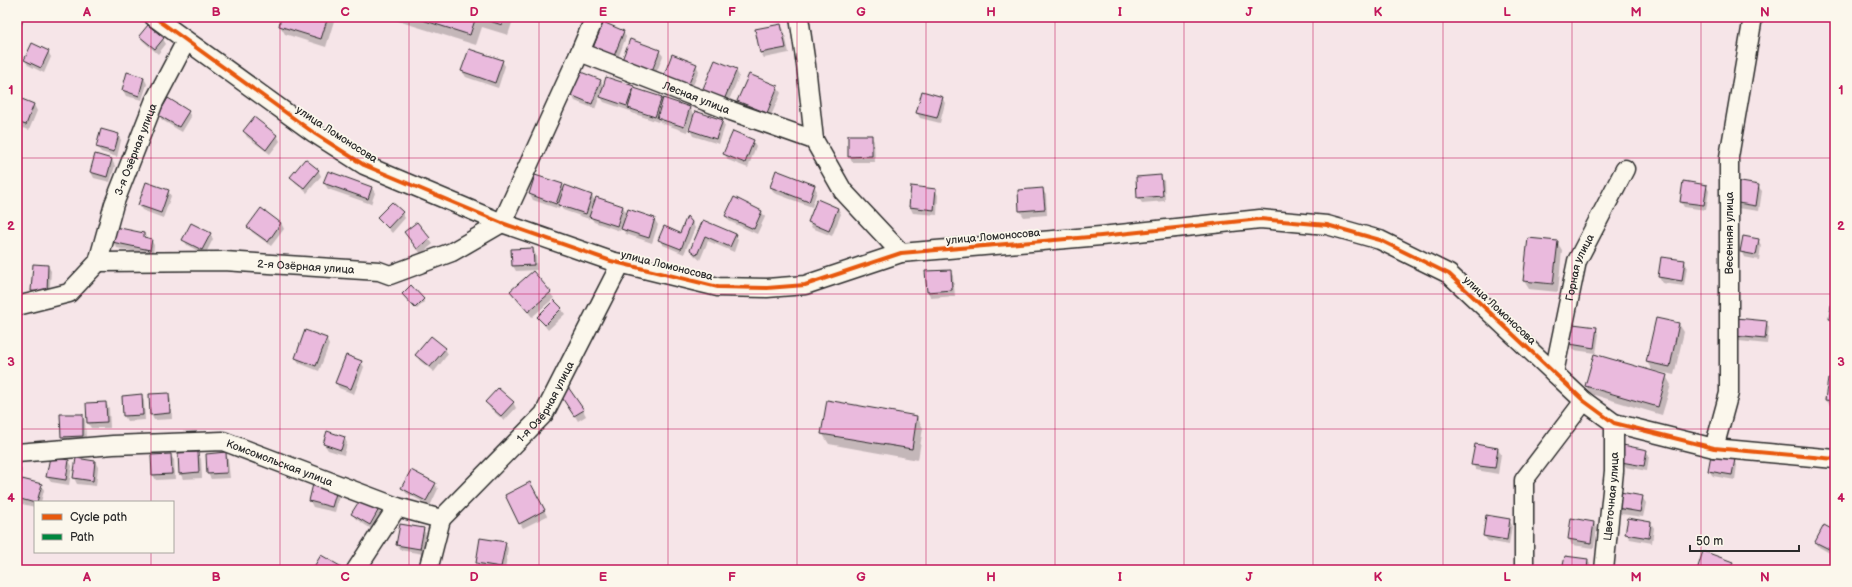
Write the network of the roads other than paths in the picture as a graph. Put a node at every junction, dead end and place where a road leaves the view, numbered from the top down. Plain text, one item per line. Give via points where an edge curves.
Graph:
1 (154, 17) edge
2 (595, 17) edge
3 (799, 17) edge
4 (1753, 17) edge
5 (186, 41) junction
6 (580, 52) junction
7 (814, 140) junction
8 (1625, 169) dead end
9 (502, 223) junction
10 (901, 253) junction
11 (98, 262) junction
12 (621, 263) junction
13 (17, 306) edge
14 (1554, 373) junction
15 (1584, 402) junction
16 (1614, 423) junction
17 (1714, 448) junction
18 (17, 453) edge
19 (1835, 459) edge
20 (397, 507) junction
21 (441, 519) junction
22 (356, 570) edge
23 (428, 570) edge
24 (1524, 570) edge
25 (1604, 570) edge

1 - 5 street, улица Ломоносова
2 - 6 street
3 - 7 street
4 - 17 street, Весенняя улица via 1729,157 1730,393
5 - 9 street, улица Ломоносова via 314,133 364,165
5 - 11 street, 3-я Озёрная улица via 154,102 114,204
6 - 7 street, Лесная улица via 731,111
6 - 9 street
7 - 10 street via 843,191
8 - 14 street, Горная улица via 1577,261
9 - 11 street, 2-я Озёрная улица via 452,252 390,274 379,271 224,261
9 - 12 street, улица Ломоносова
10 - 12 street, улица Ломоносова via 805,285 767,288 718,287
10 - 14 street, улица Ломоносова via 1260,219 1327,225 1380,240 1449,274
11 - 13 street via 69,293
12 - 21 street, 1-я Озёрная улица via 544,414
14 - 15 street, улица Ломоносова
15 - 16 street, улица Ломоносова
15 - 24 street via 1524,480
16 - 17 street, улица Ломоносова
16 - 25 street, Цветочная улица via 1614,471
17 - 19 street, улица Ломоносова
18 - 20 street, Комсомольская улица via 113,445 223,441
20 - 21 street, Комсомольская улица
20 - 22 street
21 - 23 street

